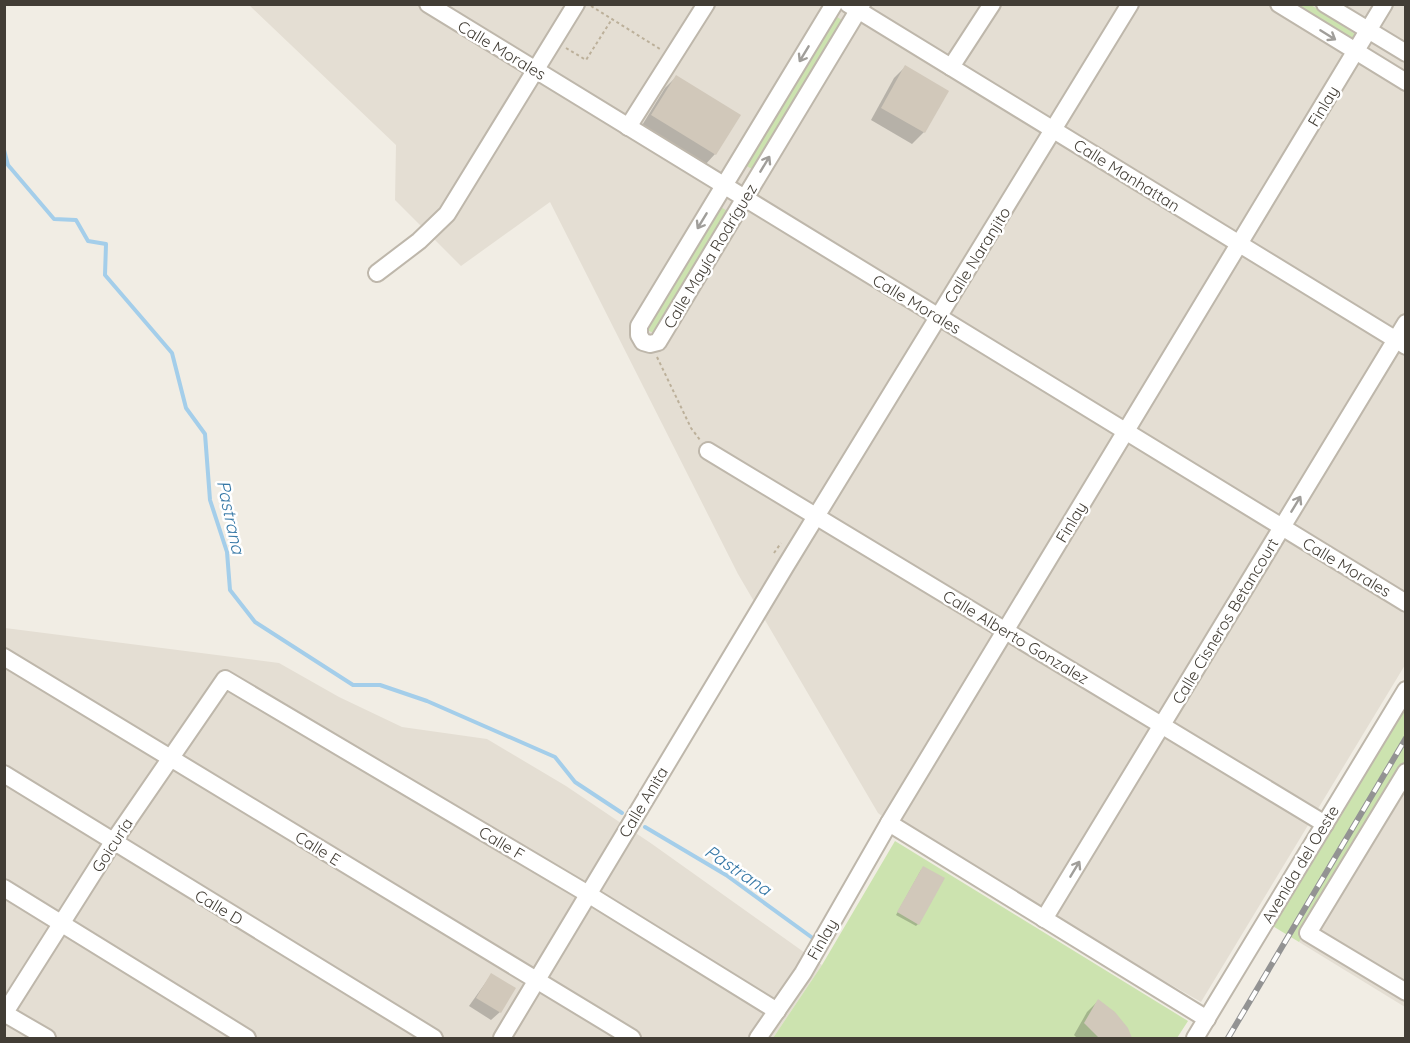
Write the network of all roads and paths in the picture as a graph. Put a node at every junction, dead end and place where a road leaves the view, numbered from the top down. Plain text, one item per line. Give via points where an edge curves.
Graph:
1 (576, 4) edge
2 (589, 4) edge
3 (706, 4) edge
4 (834, 4) edge
5 (992, 4) edge
6 (1130, 4) edge
7 (1279, 4) edge
8 (1325, 4) edge
9 (1384, 4) edge
10 (437, 7) edge
11 (856, 7) edge
12 (612, 20) junction
13 (1369, 30) junction
14 (554, 40) junction
15 (1356, 52) junction
16 (1406, 53) edge
17 (673, 57) junction
18 (951, 67) junction
19 (535, 70) junction
20 (1406, 82) edge
21 (628, 127) junction
22 (1054, 130) junction
23 (724, 186) junction
24 (745, 198) junction
25 (1239, 244) junction
26 (377, 273) dead end
27 (939, 317) junction
28 (1406, 323) edge
29 (1400, 343) edge
30 (650, 344) junction
31 (1126, 432) junction
32 (708, 451) joint
33 (816, 517) junction
34 (1282, 527) junction
35 (785, 567) joint
36 (1406, 603) edge
37 (1005, 631) junction
38 (4, 657) edge
39 (225, 680) joint
40 (1406, 690) edge
41 (1162, 725) junction
42 (171, 758) junction
43 (1406, 772) edge
44 (4, 774) edge
45 (889, 823) junction
46 (1325, 824) junction
47 (113, 842) junction
48 (4, 888) edge
49 (588, 894) junction
50 (1044, 919) junction
51 (62, 924) junction
52 (536, 982) junction
53 (1406, 992) edge
54 (777, 1011) junction
55 (5, 1013) edge
56 (1207, 1019) junction
57 (47, 1038) edge
58 (247, 1038) edge
59 (434, 1038) edge
60 (502, 1038) edge
61 (632, 1038) edge
62 (758, 1038) edge
63 (1195, 1038) edge

1 - 14 street
2 - 12 path
3 - 17 street
4 -> 23 street, Calle Mayía Rodríguez
5 - 18 street
6 - 22 street, Calle Naranjito
7 -> 15 street
8 - 13 street
9 - 13 street, Finlay
10 - 19 street, Calle Morales
11 - 18 street, Calle Manhattan
24 -> 11 street, Calle Mayía Rodríguez
12 - 14 path via 586,60
12 - 17 path
13 - 15 street, Finlay
13 - 16 street
14 - 19 street
15 - 20 street
15 - 25 street, Finlay
17 - 21 street
18 - 22 street, Calle Manhattan
19 - 21 street, Calle Morales
19 - 26 street via 447,214
21 - 23 street, Calle Morales
22 - 25 street, Calle Manhattan
22 - 27 street, Calle Naranjito
23 - 24 street, Calle Morales
23 -> 30 street, Calle Mayía Rodríguez via 639,326 643,342
24 - 27 street, Calle Morales
24 - 30 street, Calle Mayía Rodríguez via 658,342
25 - 29 street, Calle Manhattan
25 - 31 street, Finlay
27 - 31 street, Calle Morales
27 - 33 street, Calle Naranjito
28 - 29 street, Calle Cisneros Betancourt
34 -> 29 street, Calle Cisneros Betancourt
30 - 32 path via 691,428
31 - 34 street, Calle Morales
31 - 37 street, Finlay
32 - 33 street, Calle Alberto Gonzalez
33 - 35 street, Calle Naranjito
33 - 37 street, Calle Alberto Gonzalez
34 - 36 street, Calle Morales
34 - 41 street, Calle Cisneros Betancourt
35 - 49 street, Calle Anita
37 - 41 street, Calle Alberto Gonzalez
37 - 45 street, Finlay
38 - 42 street, Calle E
39 - 42 street, Goicuría
39 - 49 street, Calle F
40 - 46 street, Avenida del Oeste
41 - 46 street, Calle Alberto Gonzalez
50 -> 41 street, Calle Cisneros Betancourt
42 - 47 street, Goicuría
42 - 52 street, Calle E
43 - 53 street via 1308,933
44 - 47 street, Calle D
45 - 50 street
45 - 54 street, Finlay
46 - 56 street, Avenida del Oeste
47 - 51 street, Goicuría
47 - 59 street, Calle D
48 - 51 street
49 - 52 street, Calle Anita
49 - 54 street, Calle F
50 - 56 street
51 - 55 street, Goicuría
51 - 58 street
52 - 60 street, Calle Anita
52 - 61 street, Calle E
54 - 62 street, Finlay
55 - 57 street
56 - 63 street, Avenida del Oeste

